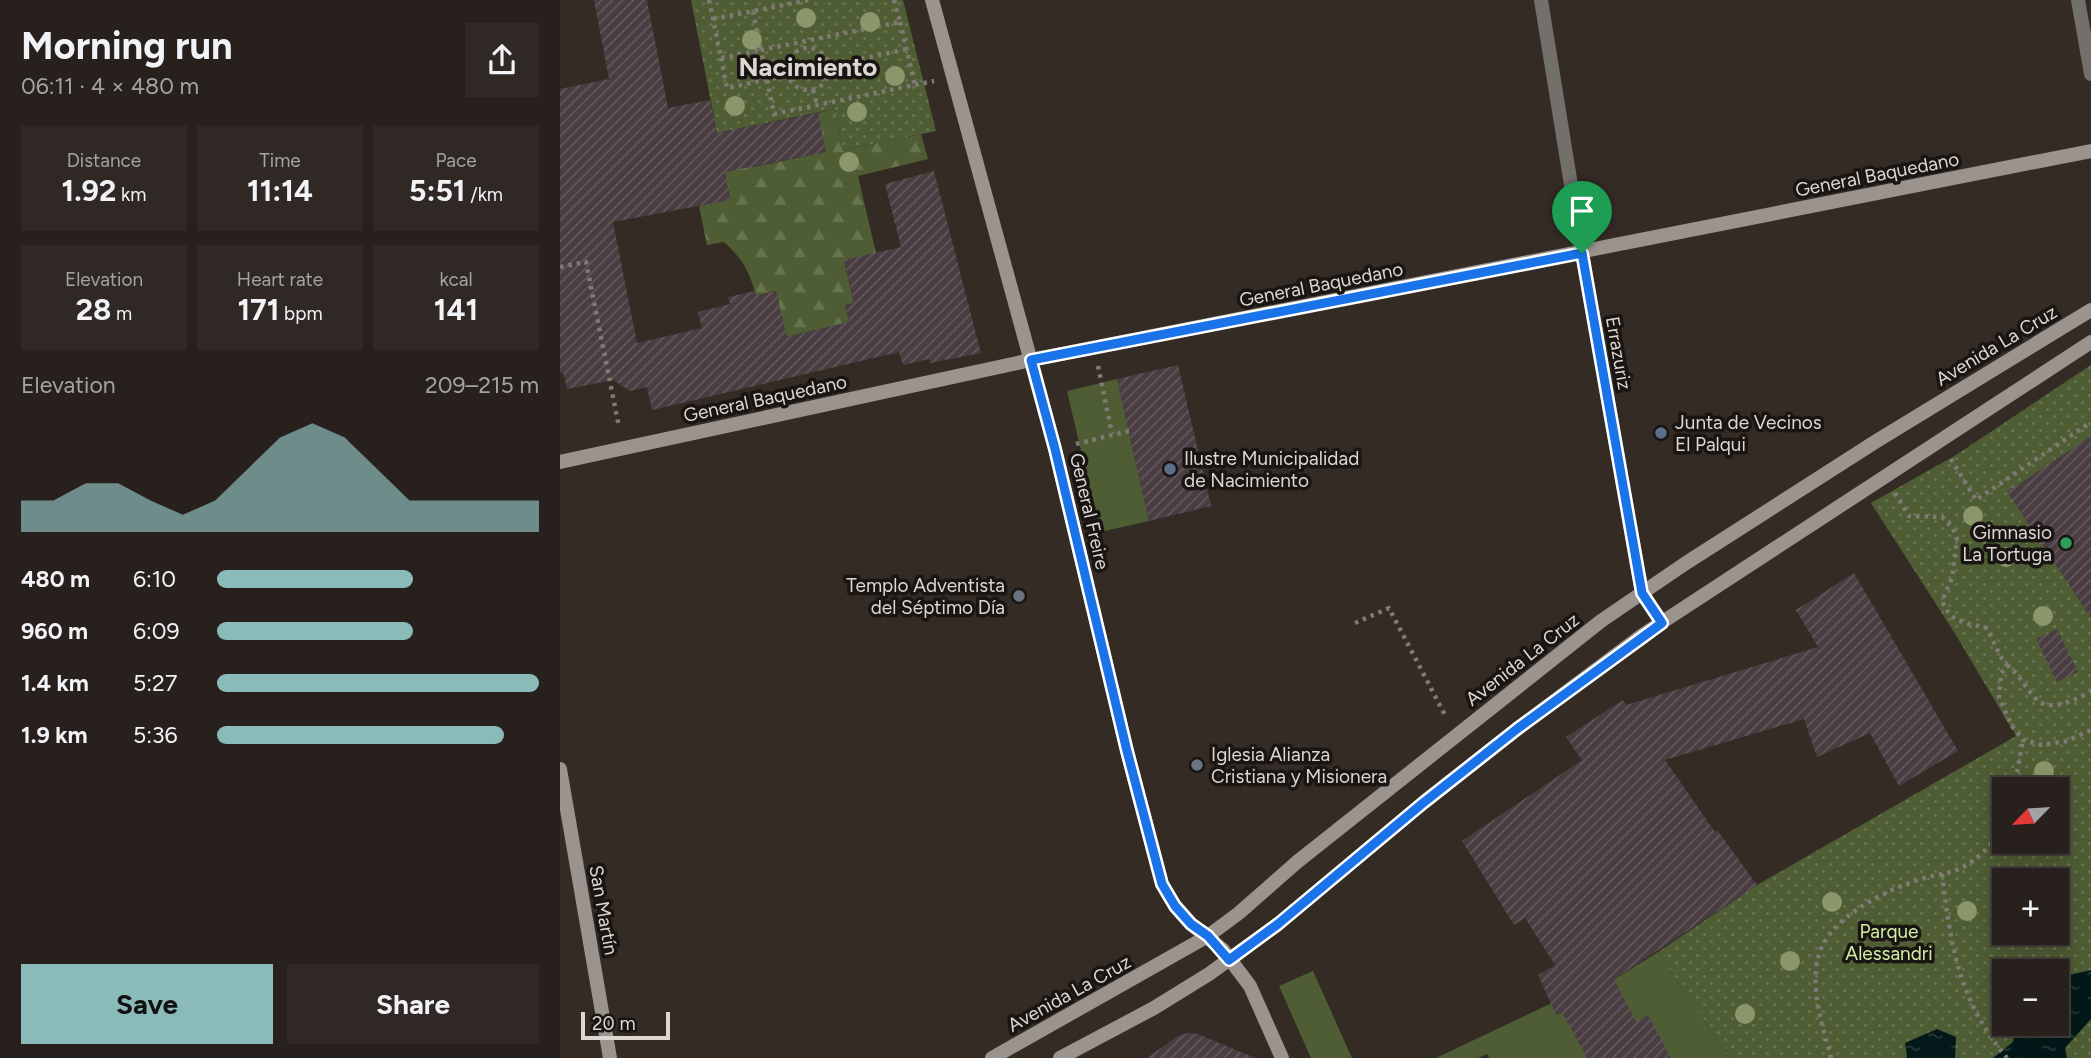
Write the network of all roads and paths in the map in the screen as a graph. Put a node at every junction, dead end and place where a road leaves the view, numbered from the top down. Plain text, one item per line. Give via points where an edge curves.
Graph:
1 (709, 0) edge
2 (809, 0) edge
3 (894, 0) edge
4 (932, 0) edge
5 (1541, 0) edge
6 (2078, 0) edge
7 (799, 1) edge
8 (753, 12) junction
9 (713, 19) junction
10 (900, 22) junction
11 (803, 41) junction
12 (805, 48) junction
13 (907, 49) junction
14 (761, 50) junction
15 (721, 58) junction
16 (828, 66) junction
17 (2091, 74) edge
18 (788, 75) junction
19 (952, 77) junction
20 (767, 79) junction
21 (915, 85) junction
22 (813, 90) junction
23 (817, 105) junction
24 (2091, 150) edge
25 (1582, 253) junction
26 (560, 267) edge
27 (2091, 310) edge
28 (2091, 342) edge
29 (1094, 349) junction
30 (1031, 360) junction
31 (2091, 422) edge
32 (1129, 431) dead end
33 (1112, 434) junction
34 (1940, 440) junction
35 (623, 449) junction
36 (1055, 449) junction
37 (560, 462) edge
38 (1886, 475) junction
39 (1642, 593) junction
40 (1355, 623) dead end
41 (1662, 623) junction
42 (2007, 665) junction
43 (2091, 691) edge
44 (2091, 730) edge
45 (1456, 736) junction
46 (2023, 740) junction
47 (560, 769) edge
48 (2016, 777) edge
49 (1992, 845) edge
50 (1942, 874) junction
51 (1208, 936) junction
52 (1226, 955) junction
53 (610, 1058) edge
54 (992, 1058) edge
55 (1060, 1058) edge
56 (1282, 1058) edge
57 (1831, 1058) edge
58 (2007, 1058) edge

1 - 9 path
2 - 7 path
3 - 10 path
4 - 19 main road, General Freire
5 - 25 street, Errazuriz
6 - 17 street
7 - 8 path
8 - 9 path
8 - 14 path
9 - 15 path
10 - 11 path
10 - 13 path
11 - 12 path
11 - 14 path
12 - 16 path via 821,52
12 - 18 path via 793,53
13 - 16 path
13 - 21 path
14 - 15 path
14 - 20 path
15 - 20 path via 727,88
16 - 22 path via 826,81
18 - 20 path
18 - 22 path via 798,89
19 - 21 path
19 - 30 main road, General Freire
20 - 23 path via 774,114
21 - 23 path
22 - 23 path
24 - 25 main road, General Baquedano
25 - 29 main road, General Baquedano
25 - 39 street, Errazuriz
26 - 35 path via 586,262
27 - 39 main road, Avenida La Cruz via 1875,442
28 - 34 main road
29 - 30 main road, General Baquedano
29 - 33 path
30 - 35 main road, General Baquedano
30 - 36 main road, General Freire
31 - 34 path via 1976,500
32 - 33 path
33 - 36 path
34 - 38 main road
35 - 37 main road, General Baquedano
36 - 51 main road, General Freire via 1162,884 1175,906
38 - 41 main road
38 - 42 path via 1909,516 1942,517 1953,528 1957,540 1954,567 1942,601 1954,620 1986,628
39 - 41 street, Errazuriz
39 - 45 main road, Avenida La Cruz
40 - 45 path via 1389,608
41 - 52 main road via 1517,729 1278,924
42 - 43 path via 2041,703 2068,703
42 - 46 path via 2001,674 1999,698
44 - 46 path via 2042,745
45 - 51 main road, Avenida La Cruz
46 - 48 path
47 - 53 main road, San Martín
49 - 50 path
50 - 57 path via 1896,887 1851,914 1828,936 1818,957 1816,984
50 - 58 path via 1950,942 1970,1000
51 - 52 main road, General Freire
51 - 54 main road, Avenida La Cruz
52 - 55 main road via 1154,1008
52 - 56 main road, General Freire via 1250,986

